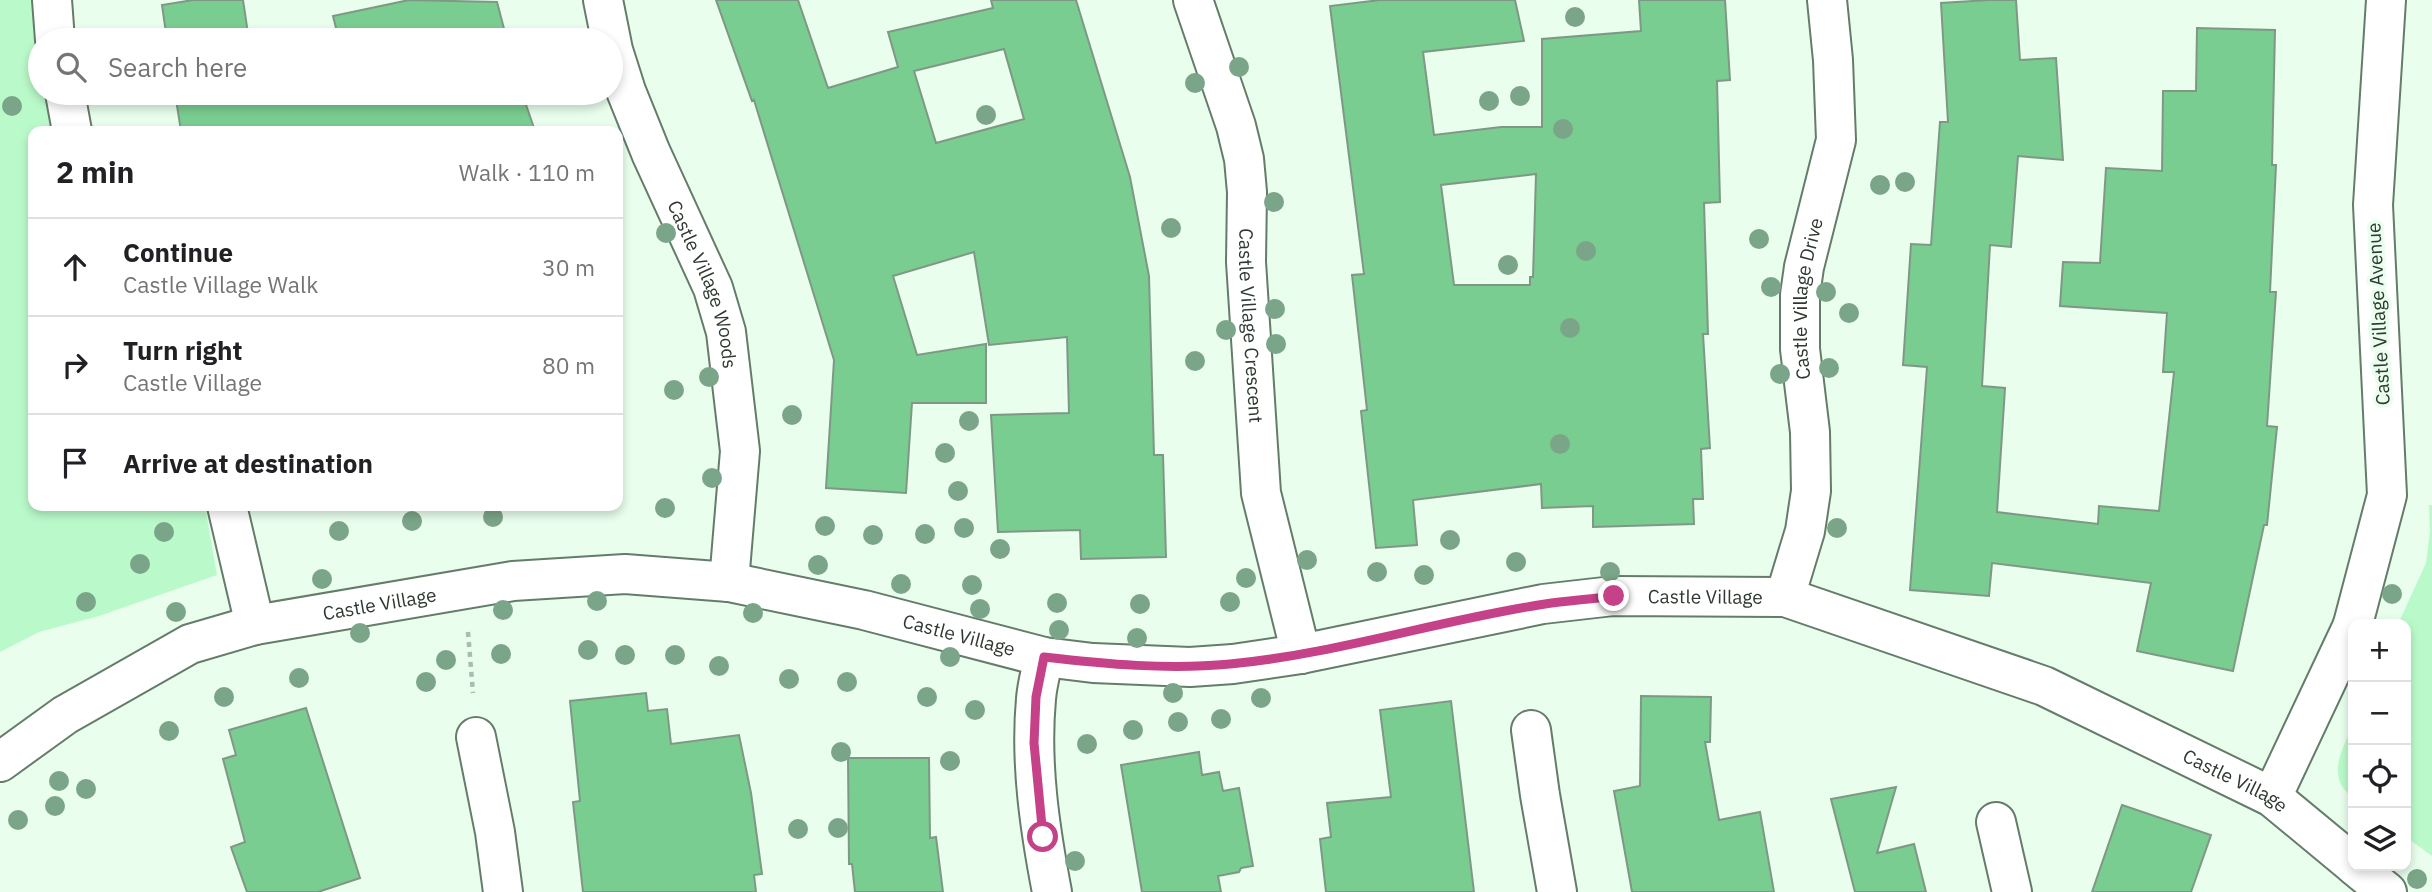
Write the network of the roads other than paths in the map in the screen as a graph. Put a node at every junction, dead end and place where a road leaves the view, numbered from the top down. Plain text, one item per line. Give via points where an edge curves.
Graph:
1 (52, 0) edge
2 (603, 0) edge
3 (1193, 0) edge
4 (1827, 0) edge
5 (2386, 0) edge
6 (54, 28) edge
7 (609, 28) edge
8 (623, 82) edge
9 (67, 105) edge
10 (71, 126) edge
11 (228, 511) edge
12 (729, 582) junction
13 (1785, 597) junction
14 (2356, 619) edge
15 (256, 625) junction
16 (2348, 635) edge
17 (1301, 654) junction
18 (1044, 657) junction
19 (1531, 730) dead end
20 (476, 737) road end
21 (0, 762) edge
22 (2272, 797) junction
23 (1996, 822) dead end
24 (2348, 860) edge
25 (2361, 871) edge
26 (503, 892) edge
27 (1052, 892) edge
28 (1557, 892) edge
29 (2012, 892) edge
30 (2387, 892) edge

1 - 6 street
2 - 7 street, Castle Village Woods
3 - 17 street, Castle Village Crescent via 1244,159 1261,493
4 - 13 street, Castle Village Drive via 1836,140 1800,295 1811,491 1805,531
5 - 14 street, Castle Village Avenue via 2373,205 2387,495
8 - 12 street, Castle Village Woods via 709,277 726,332 740,452
9 - 10 street
11 - 15 street
12 - 15 street, Castle Village via 625,574 513,581
12 - 18 street, Castle Village via 864,610
13 - 17 street, Castle Village via 1614,596 1555,603
13 - 22 street, Castle Village via 2044,685
15 - 21 street, Castle Village via 190,644 65,715
16 - 22 street, Castle Village Avenue
17 - 18 street, Castle Village via 1191,667
18 - 27 street via 1034,743
19 - 28 street
20 - 26 street
22 - 24 street, Castle Village
23 - 29 street
25 - 30 street, Castle Village

